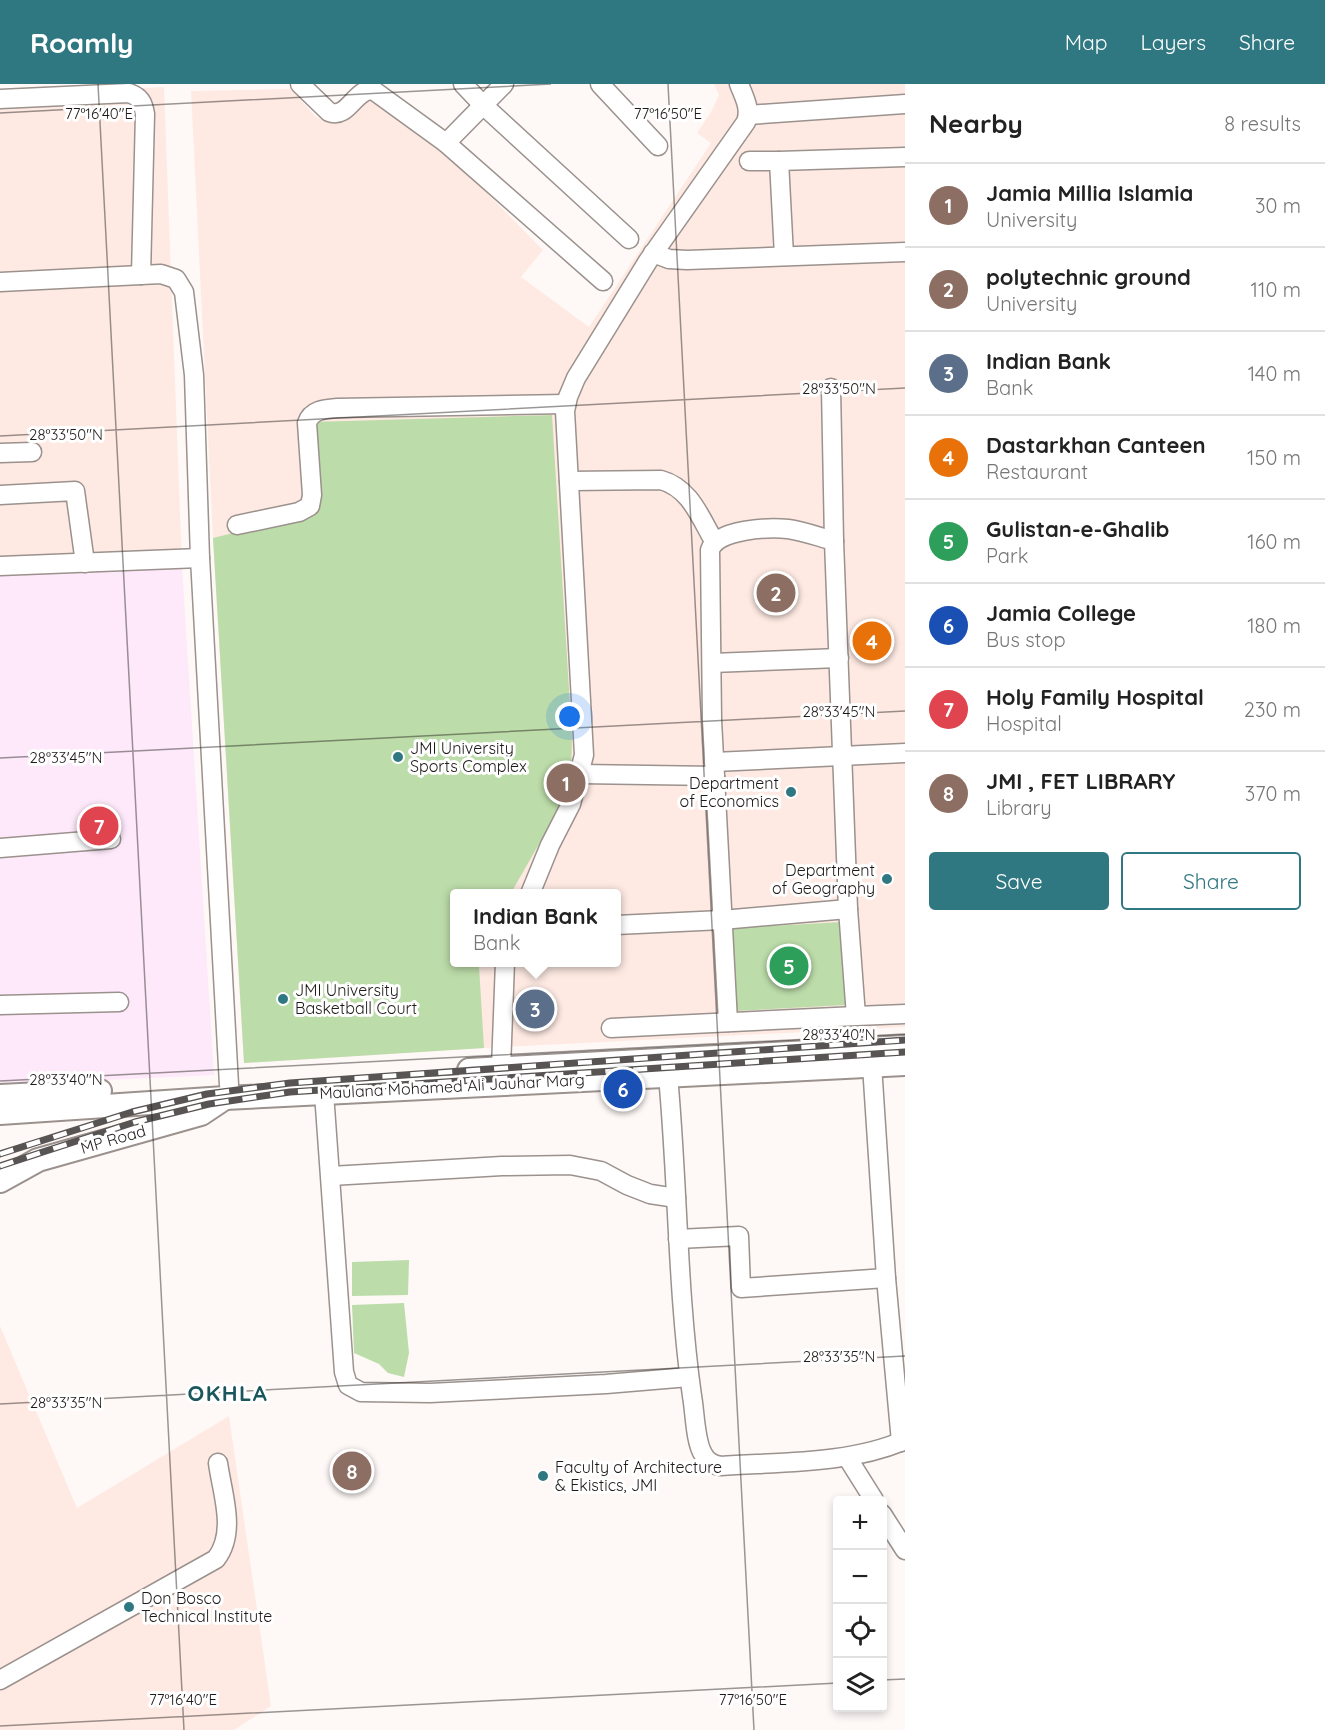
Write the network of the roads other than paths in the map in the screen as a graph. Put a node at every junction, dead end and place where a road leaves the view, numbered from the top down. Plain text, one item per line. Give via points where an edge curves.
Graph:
1 (300, 84) edge
2 (463, 84) edge
3 (504, 84) edge
4 (600, 84) edge
5 (739, 84) edge
6 (0, 99) edge
7 (905, 104) edge
8 (483, 105) junction
9 (748, 115) junction
10 (446, 143) junction
11 (658, 146) dead end
12 (905, 158) edge
13 (749, 161) dead end
14 (779, 161) junction
15 (629, 239) dead end
16 (905, 252) edge
17 (653, 253) junction
18 (784, 256) junction
19 (141, 274) junction
20 (603, 281) dead end
21 (0, 282) edge
22 (831, 388) dead end
23 (566, 404) junction
24 (32, 452) dead end
25 (0, 453) edge
26 (570, 481) junction
27 (0, 495) edge
28 (237, 525) dead end
29 (834, 541) junction
30 (714, 542) junction
31 (200, 558) junction
32 (85, 563) junction
33 (0, 566) edge
34 (839, 658) junction
35 (712, 663) junction
36 (905, 753) edge
37 (842, 756) junction
38 (715, 769) junction
39 (580, 774) junction
40 (111, 839) dead end
41 (0, 848) edge
42 (532, 889) edge
43 (848, 909) junction
44 (722, 920) junction
45 (621, 925) edge
46 (505, 967) edge
47 (119, 1002) dead end
48 (0, 1005) edge
49 (905, 1014) edge
50 (856, 1016) junction
51 (728, 1022) junction
52 (611, 1028) dead end
53 (905, 1047) edge
54 (790, 1061) junction
55 (905, 1064) edge
56 (872, 1065) junction
57 (501, 1068) junction
58 (668, 1076) junction
59 (226, 1089) junction
60 (324, 1093) junction
61 (0, 1095) edge
62 (0, 1113) edge
63 (5, 1171) edge
64 (331, 1176) junction
65 (676, 1198) junction
66 (678, 1239) junction
67 (886, 1278) junction
68 (689, 1377) junction
69 (903, 1441) edge
70 (847, 1457) junction
71 (218, 1463) dead end
72 (871, 1496) edge
73 (887, 1522) edge
74 (905, 1550) edge
75 (0, 1680) edge

1 - 10 street via 334,114 342,112 366,90 373,90
2 - 8 street
3 - 8 street
4 - 11 street
5 - 9 street
6 - 19 street via 129,93 138,96 145,114
7 - 9 street
8 - 10 street
8 - 15 street
9 - 17 street
10 - 20 street
12 - 14 street
13 - 14 street
14 - 18 street
16 - 18 street
17 - 18 street via 677,260
17 - 23 street via 576,378
19 - 21 street
19 - 31 street via 176,279 186,302 194,375
22 - 29 street
23 - 26 street
23 - 28 street via 337,408 316,412 307,423 310,506 299,512
24 - 25 street
26 - 30 street via 669,482 684,491
26 - 39 street via 585,738
27 - 32 street via 75,491
29 - 30 street via 789,529 773,529 738,533
29 - 34 street
30 - 35 street via 710,550
31 - 32 street
31 - 59 street
32 - 33 street
34 - 35 street
34 - 37 street
35 - 38 street
36 - 37 street
37 - 38 street
37 - 43 street
38 - 39 street
38 - 44 street
39 - 42 street via 571,804
40 - 41 street
43 - 44 street
43 - 50 street
44 - 45 street
44 - 51 street
46 - 57 street
47 - 48 street
49 - 50 street
50 - 51 street
51 - 52 street
53 - 54 main road, Maulana Mohamed Ali Jauhar Marg
54 - 56 main road, Maulana Mohamed Ali Jauhar Marg
54 - 57 main road, Maulana Mohamed Ali Jauhar Marg
54 - 58 main road, Maulana Mohamed Ali Jauhar Marg
55 - 56 main road, Maulana Mohamed Ali Jauhar Marg
56 - 67 street
57 - 59 main road, Maulana Mohamed Ali Jauhar Marg
58 - 60 main road, Maulana Mohamed Ali Jauhar Marg
58 - 65 street
59 - 60 main road, Maulana Mohamed Ali Jauhar Marg
59 - 61 main road, Maulana Mohamed Ali Jauhar Marg
59 - 62 main road, Maulana Mohamed Ali Jauhar Marg
59 - 63 main road, MP Road via 201,1114
60 - 64 street
64 - 65 street via 570,1165 601,1171 650,1194
64 - 68 street via 344,1372 354,1389 430,1393
65 - 66 street
66 - 67 street via 739,1236 741,1288
66 - 68 street
67 - 69 street
68 - 70 street via 701,1452 710,1463 721,1466
69 - 70 street
70 - 72 street
71 - 75 street via 227,1533 216,1559
73 - 74 street

